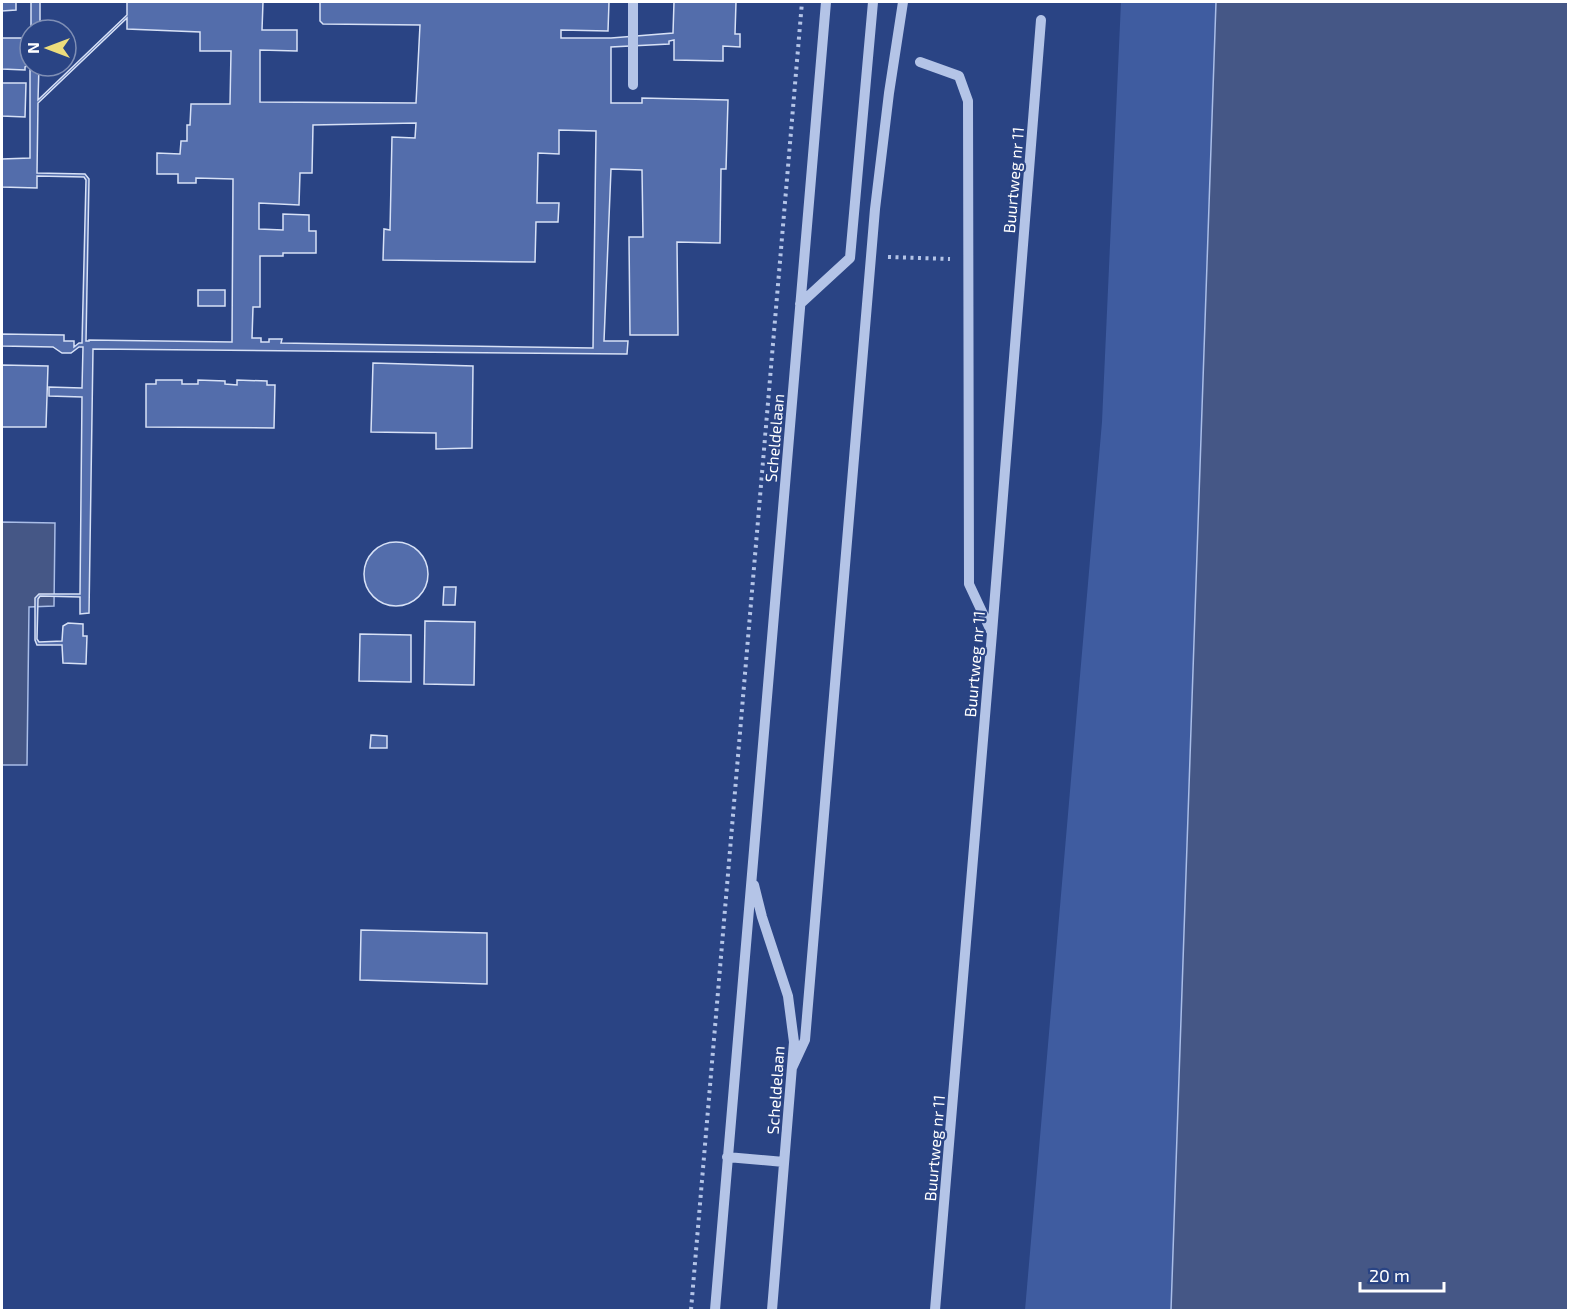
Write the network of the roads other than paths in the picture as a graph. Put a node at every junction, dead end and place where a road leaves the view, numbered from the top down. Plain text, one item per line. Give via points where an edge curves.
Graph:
1 (633, 2) edge
2 (826, 2) edge
3 (873, 2) edge
4 (903, 2) edge
5 (1041, 20) dead end
6 (920, 62) dead end
7 (633, 85) dead end
8 (800, 303) junction
9 (992, 633) junction
10 (751, 876) junction
11 (792, 1068) junction
12 (727, 1157) junction
13 (784, 1162) junction
14 (715, 1311) edge
15 (772, 1311) edge
16 (935, 1311) edge

1 - 7 lane
2 - 8 lane, Scheldelaan
3 - 8 lane via 850,258
4 - 11 lane via 875,209 805,1040
5 - 9 lane, Buurtweg nr 11
6 - 9 lane via 959,76 968,101 969,584
8 - 10 lane, Scheldelaan
9 - 16 lane, Buurtweg nr 11
10 - 11 lane, Scheldelaan via 788,996 794,1041
10 - 12 lane, Scheldelaan
11 - 13 lane, Scheldelaan
12 - 13 lane
12 - 14 lane, Scheldelaan
13 - 15 lane, Scheldelaan

